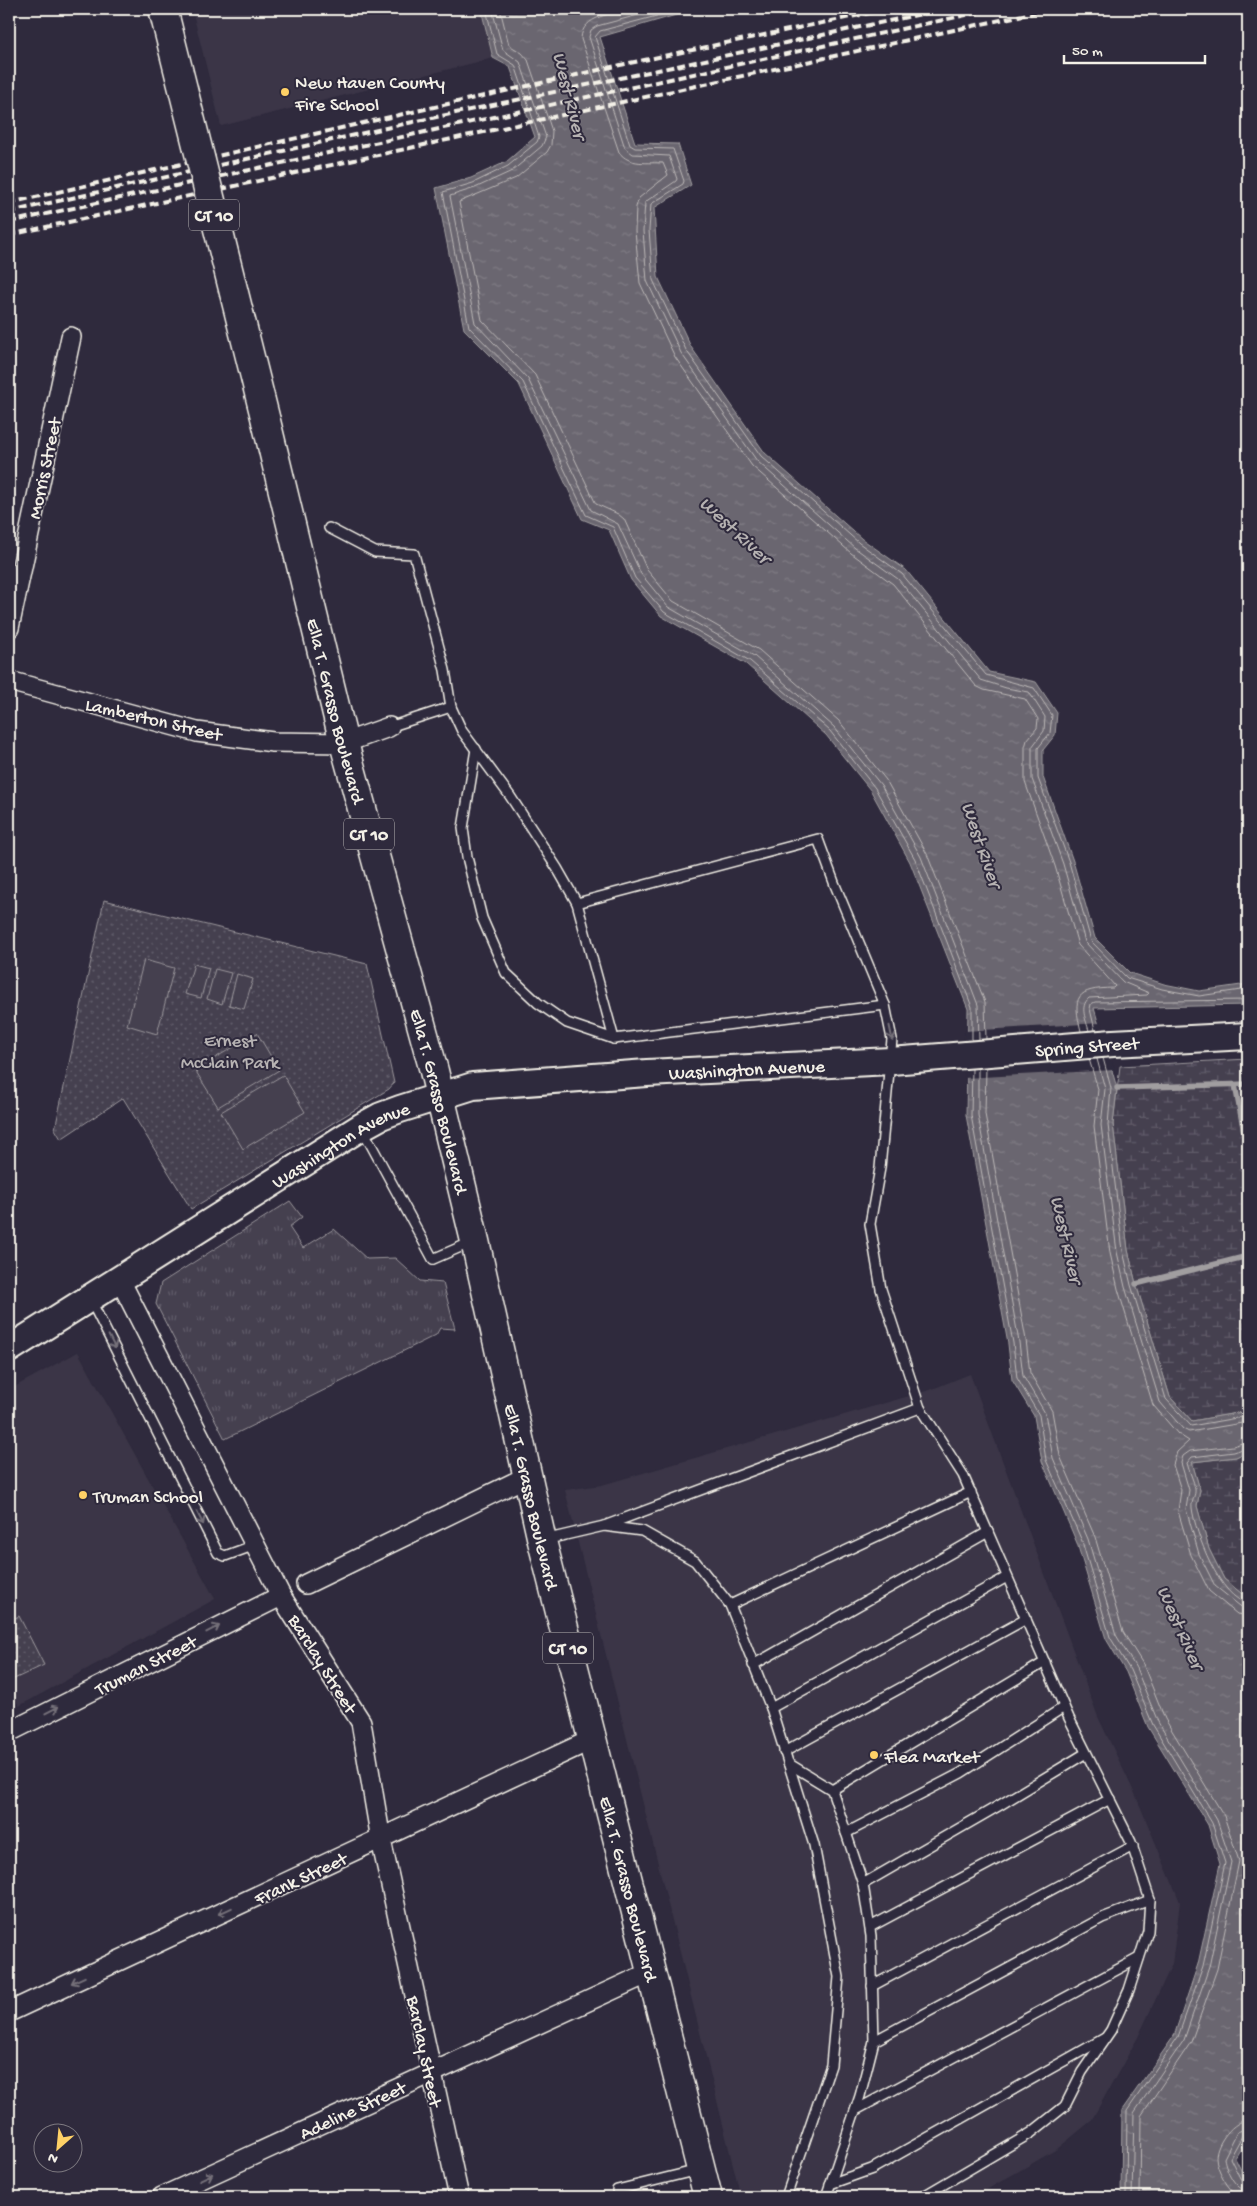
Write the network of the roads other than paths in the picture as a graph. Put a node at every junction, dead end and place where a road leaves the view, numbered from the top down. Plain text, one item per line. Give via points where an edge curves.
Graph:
1 (163, 9) edge
2 (71, 337) dead end
3 (329, 528) dead end
4 (9, 628) edge
5 (9, 682) edge
6 (451, 707) junction
7 (390, 727) joint
8 (344, 743) junction
9 (476, 749) junction
10 (577, 903) junction
11 (885, 1005) junction
12 (1248, 1036) edge
13 (614, 1039) junction
14 (926, 1058) joint
15 (891, 1062) junction
16 (440, 1096) junction
17 (361, 1127) junction
18 (475, 1241) junction
19 (120, 1280) junction
20 (90, 1298) junction
21 (9, 1349) edge
22 (920, 1408) junction
23 (528, 1476) junction
24 (970, 1492) junction
25 (604, 1526) junction
26 (988, 1532) junction
27 (542, 1541) junction
28 (255, 1545) junction
29 (1008, 1577) junction
30 (306, 1584) dead end
31 (281, 1596) junction
32 (730, 1605) junction
33 (1026, 1619) junction
34 (1045, 1662) junction
35 (753, 1665) junction
36 (1064, 1707) junction
37 (770, 1708) junction
38 (9, 1731) edge
39 (591, 1740) junction
40 (784, 1752) junction
41 (1086, 1752) junction
42 (788, 1763) junction
43 (832, 1790) junction
44 (1110, 1800) junction
45 (846, 1833) junction
46 (381, 1840) junction
47 (1132, 1846) junction
48 (863, 1884) junction
49 (1150, 1900) junction
50 (870, 1927) junction
51 (1139, 1958) junction
52 (651, 1972) junction
53 (872, 1986) junction
54 (9, 2012) edge
55 (1106, 2037) junction
56 (874, 2041) junction
57 (431, 2072) junction
58 (856, 2110) junction
59 (701, 2170) junction
60 (830, 2184) junction
61 (162, 2197) edge
62 (459, 2197) edge
63 (619, 2197) edge
64 (708, 2197) edge
65 (786, 2197) edge
66 (826, 2197) edge
67 (922, 2197) edge

1 - 8 main road, Ella T. Grasso Boulevard / CT 10, bridge
2 - 4 street, Morris Street
3 - 6 lane via 375,552 414,554 445,670
5 - 8 street, Lamberton Street via 197,732 273,742
6 - 7 lane
6 - 9 lane via 462,731
7 - 8 street, Lamberton Street
8 - 16 main road, Ella T. Grasso Boulevard / CT 10
9 - 10 lane
9 - 13 lane via 462,828 482,918 506,973 538,1003 566,1023
10 - 11 lane via 818,839
10 - 13 lane
11 - 13 lane
11 -> 15 lane via 893,1042
12 - 14 main road, Spring Street
14 - 15 main road, Washington Avenue
15 - 16 main road, Washington Avenue via 473,1086
15 - 22 lane via 880,1168 870,1224 881,1289
16 - 17 main road, Washington Avenue via 381,1116
16 - 18 main road, Ella T. Grasso Boulevard / CT 10
17 - 18 lane via 433,1259
17 - 19 main road, Washington Avenue
18 - 23 main road, Ella T. Grasso Boulevard / CT 10
19 - 20 main road, Washington Avenue
19 - 28 street, Barclay Street
20 - 21 main road, Washington Avenue
20 -> 28 lane via 218,1553 225,1556
22 - 24 lane via 963,1475
22 - 25 lane
23 - 27 main road, Ella T. Grasso Boulevard / CT 10
23 - 30 street
24 - 26 lane
24 - 32 lane
25 - 27 lane
25 - 32 lane via 642,1531 695,1562
26 - 29 lane
26 - 35 lane
27 - 39 main road, Ella T. Grasso Boulevard / CT 10
28 - 31 street, Barclay Street
29 - 33 lane
29 - 37 lane
38 -> 31 street, Truman Street
31 - 46 street, Barclay Street via 361,1722
32 - 35 lane
33 - 34 lane
33 - 40 lane
34 - 36 lane
34 - 43 lane
35 - 37 lane
36 - 41 lane
36 - 45 lane via 961,1773
37 - 40 lane
39 - 46 street, Frank Street
39 - 52 main road, Ella T. Grasso Boulevard / CT 10
40 - 42 lane
41 - 44 lane
41 - 48 lane via 1000,1806
42 - 43 lane
42 - 65 lane via 814,1845 839,1977 832,2065
43 - 45 lane
44 - 47 lane
44 - 50 lane
45 - 48 lane
46 -> 54 street, Frank Street
46 - 57 street, Barclay Street
47 - 49 lane
47 - 53 lane
48 - 50 lane
49 - 51 lane via 1148,1931
49 - 56 lane via 1102,1918
50 - 53 lane
51 - 55 lane via 1129,1990
51 - 58 lane
52 - 57 street, Adeline Street
52 - 59 main road, Ella T. Grasso Boulevard / CT 10
53 - 56 lane
55 - 60 lane via 872,2169
55 - 67 lane via 1082,2072 1065,2106 1031,2133
56 - 58 lane
61 -> 57 street, Adeline Street
57 - 62 street, Barclay Street
58 - 60 lane
59 - 63 lane via 617,2190
59 - 64 main road, Ella T. Grasso Boulevard / CT 10
60 - 66 lane

